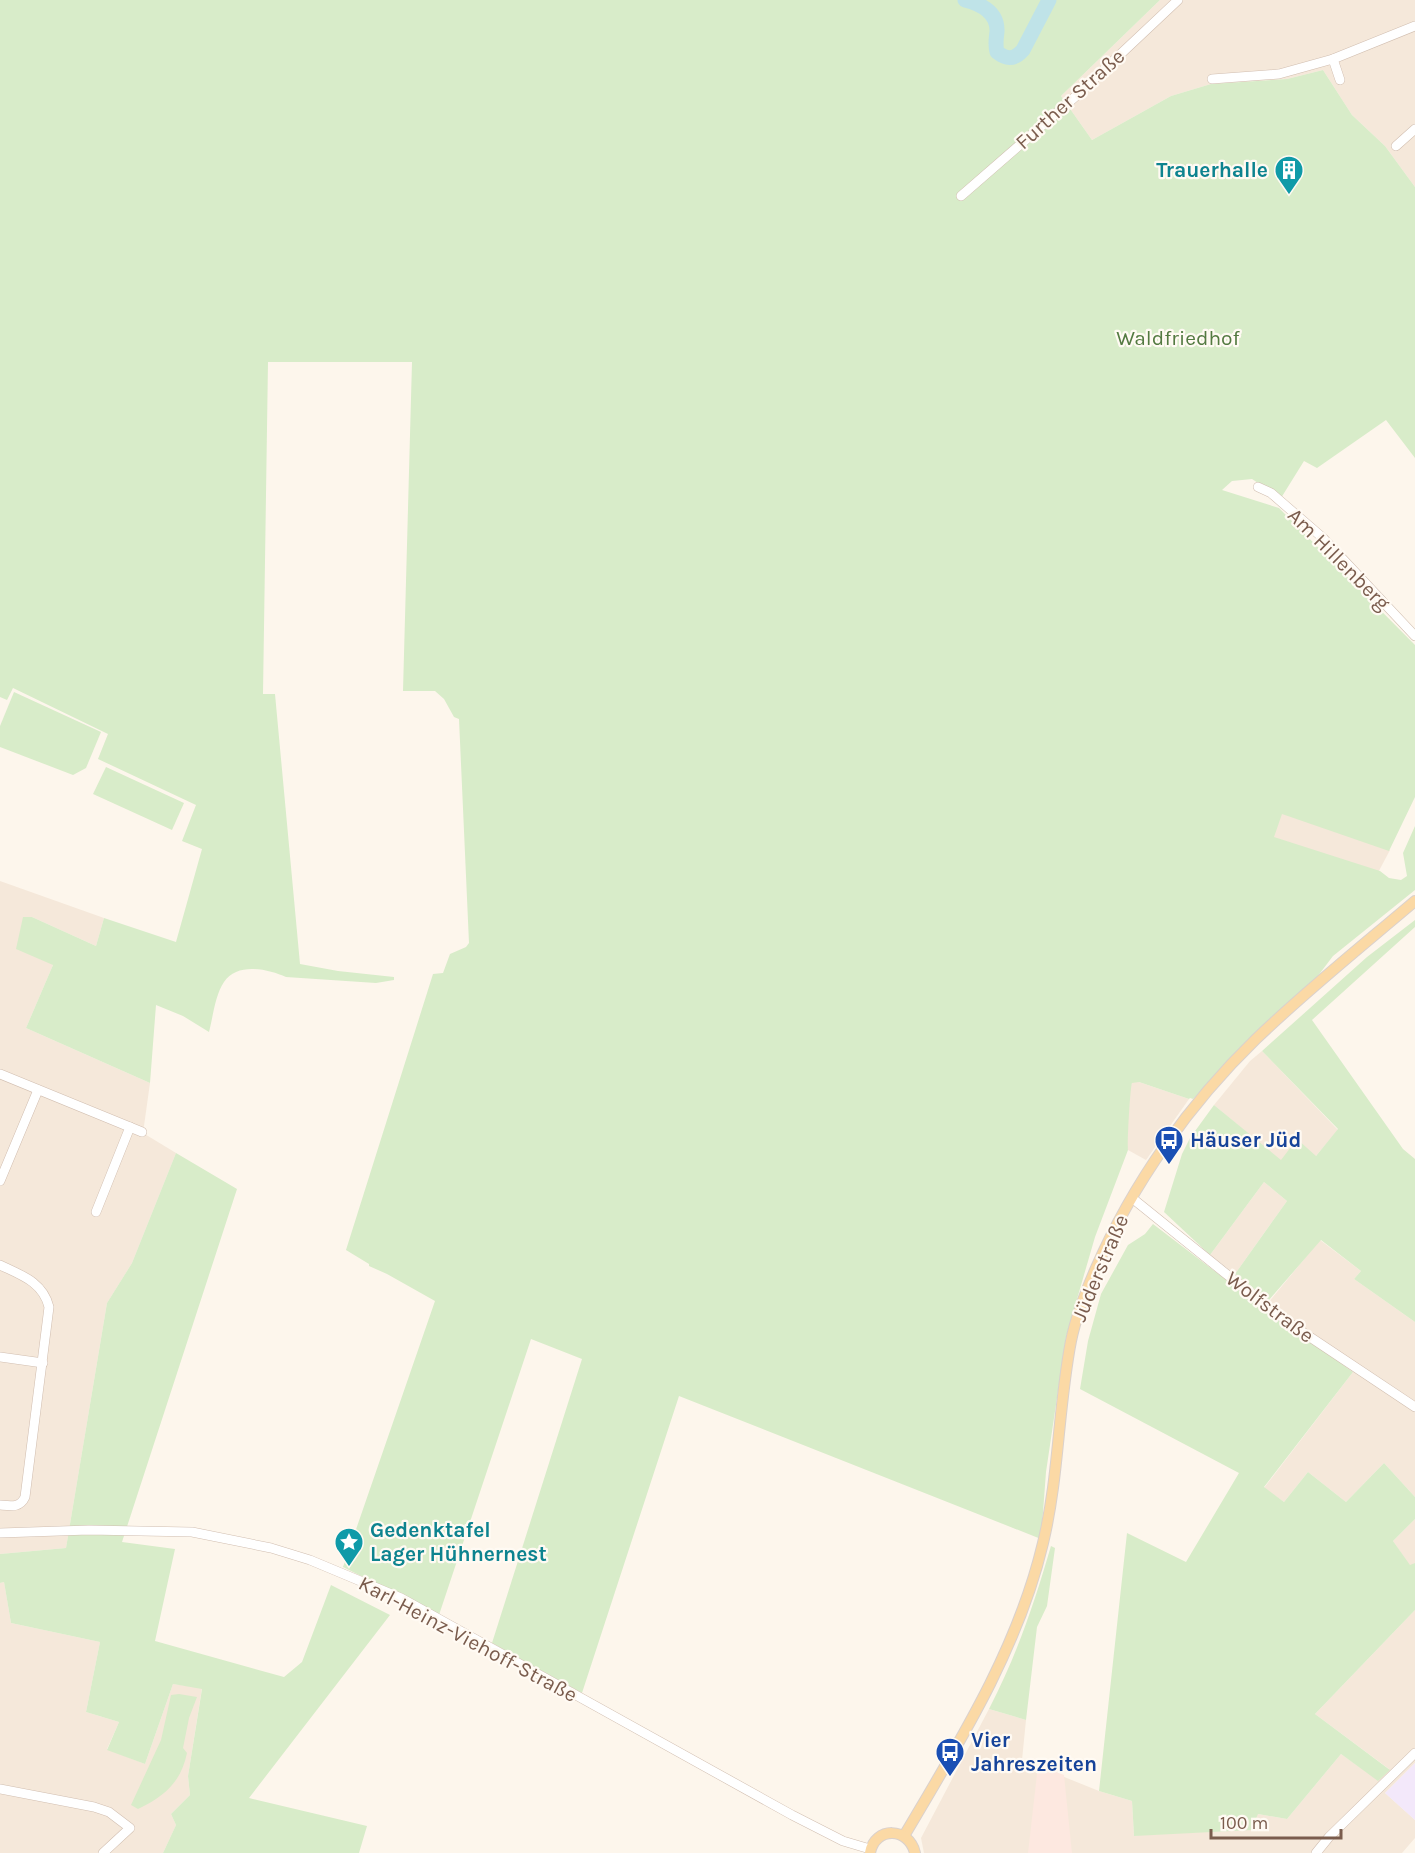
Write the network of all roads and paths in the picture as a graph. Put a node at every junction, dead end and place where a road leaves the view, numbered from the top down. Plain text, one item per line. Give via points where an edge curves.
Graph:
1 (1178, 0) edge
2 (1415, 26) edge
3 (1333, 58) junction
4 (1212, 79) dead end
5 (1340, 80) dead end
6 (1415, 129) edge
7 (1396, 146) dead end
8 (961, 196) dead end
9 (1258, 487) dead end
10 (1415, 636) edge
11 (1415, 901) edge
12 (0, 1074) edge
13 (38, 1090) junction
14 (130, 1127) junction
15 (142, 1132) dead end
16 (0, 1181) edge
17 (1132, 1198) junction
18 (96, 1212) dead end
19 (0, 1265) edge
20 (0, 1357) edge
21 (43, 1363) junction
22 (1415, 1407) edge
23 (0, 1506) edge
24 (0, 1533) edge
25 (1415, 1753) edge
26 (0, 1789) edge
27 (904, 1836) junction
28 (870, 1851) edge
29 (103, 1853) edge
30 (915, 1853) edge
31 (1316, 1853) edge

1 - 8 street, Further Straße
2 - 3 street
3 - 4 street via 1279,74
3 - 5 street
6 - 7 street
9 - 10 street, Am Hillenberg via 1271,493 1323,538
11 - 17 main road, Jüderstraße via 1256,1039 1200,1101
12 - 13 street
13 - 14 street
13 - 16 street
14 - 15 street
14 - 18 street
17 - 22 street, Wolfstraße via 1295,1327
17 - 27 main road, Jüderstraße via 1095,1269 1071,1338 1053,1490 1024,1610 996,1672
19 - 21 street via 36,1284 47,1299
20 - 21 street
21 - 23 street via 26,1493 17,1506
24 - 28 street, Karl-Heinz-Viehoff-Straße via 192,1532 310,1560 401,1598 792,1815
25 - 31 street
26 - 29 street via 109,1812 130,1828
27 - 28 main road via 884,1834
27 - 30 main road

